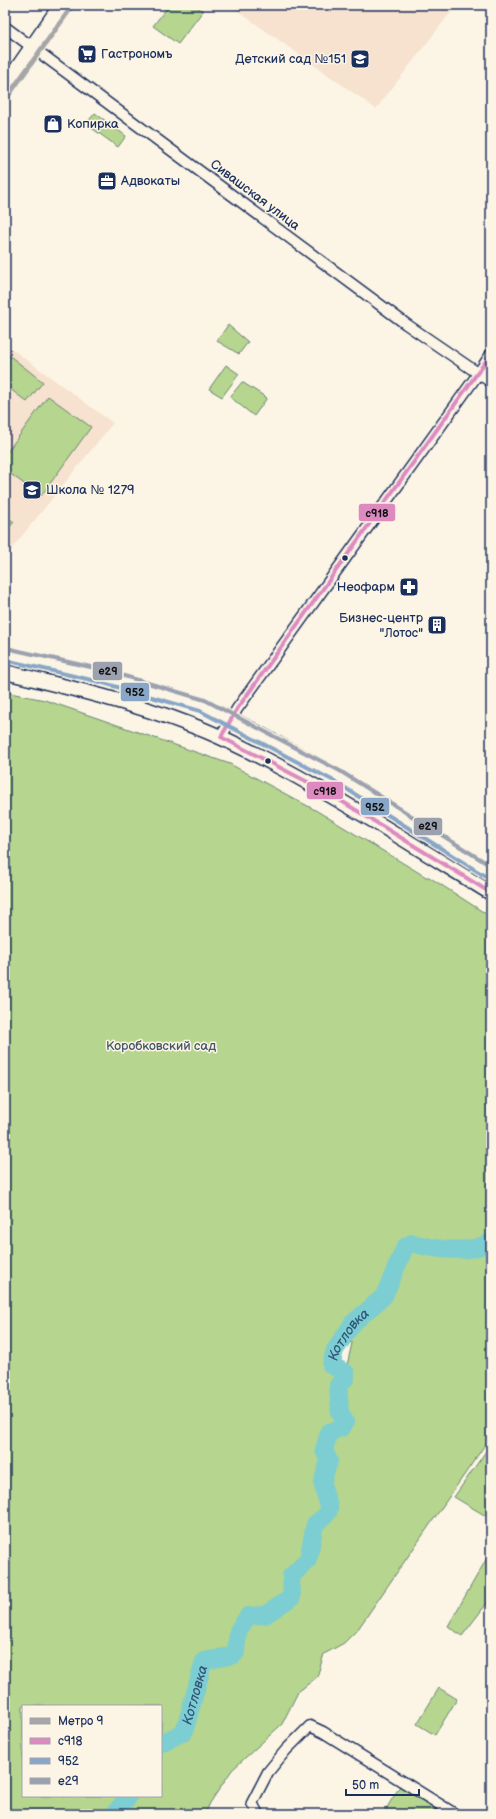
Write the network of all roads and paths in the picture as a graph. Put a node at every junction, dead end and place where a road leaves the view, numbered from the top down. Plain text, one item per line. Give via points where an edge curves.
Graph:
1 (61, 5) edge
2 (5, 27) edge
3 (33, 48) junction
4 (5, 86) edge
5 (491, 354) edge
6 (478, 374) junction
7 (491, 382) edge
8 (5, 654) edge
9 (5, 672) edge
10 (230, 719) junction
11 (221, 738) junction
12 (491, 873) edge
13 (491, 893) edge
14 (258, 1814) edge
15 (455, 1814) edge

1 - 3 main road
2 - 3 street, Сивашская улица
3 - 4 main road
3 - 6 street, Сивашская улица via 406,324
5 - 6 street
6 - 7 street, Сивашская улица
6 - 10 street
8 - 10 main road via 102,676 202,705
9 - 11 main road via 137,707
10 - 11 street
10 - 12 main road via 338,776
11 - 13 main road via 325,791
14 - 15 street via 252,1803 268,1772 310,1726

